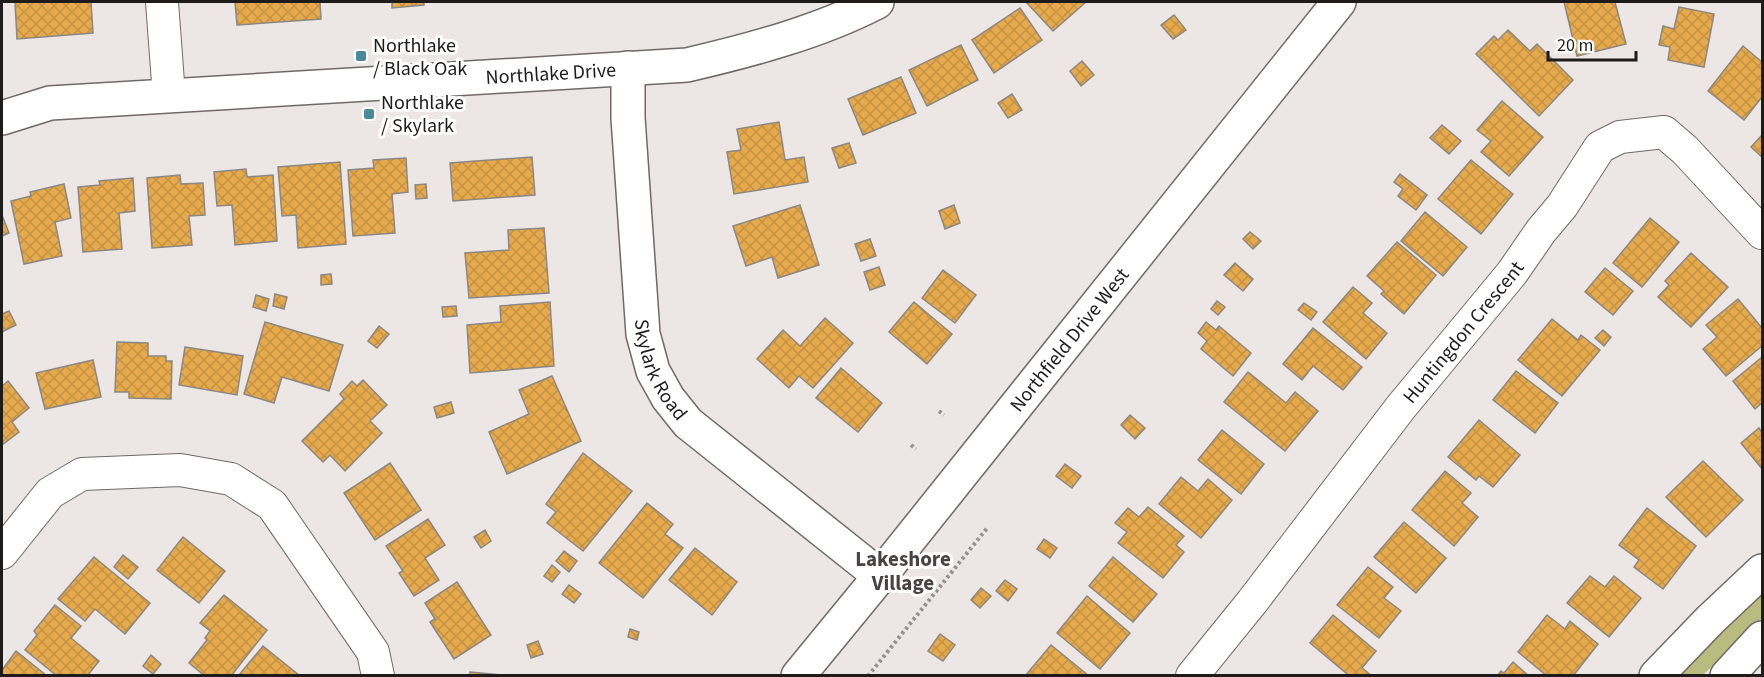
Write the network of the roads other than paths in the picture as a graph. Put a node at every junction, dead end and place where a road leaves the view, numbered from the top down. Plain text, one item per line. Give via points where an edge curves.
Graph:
1 (162, 2) edge
2 (877, 2) edge
3 (1339, 2) edge
4 (628, 68) junction
5 (169, 96) junction
6 (2, 118) edge
7 (1762, 232) edge
8 (2, 553) edge
9 (1762, 571) edge
10 (880, 576) junction
11 (1762, 638) edge
12 (378, 675) edge
13 (798, 675) edge
14 (1192, 675) edge
15 (1656, 675) edge
16 (1727, 675) edge

1 - 5 street
2 - 4 street, Northlake Drive via 783,39 699,62
3 - 10 street, Northfield Drive West
4 - 5 street, Northlake Drive
4 - 10 street, Skylark Road via 643,334 653,371 688,423
5 - 6 street, Northlake Drive via 50,103
7 - 14 street, Huntingdon Crescent via 1664,132 1620,137 1600,147 1512,273 1401,407
8 - 12 street via 50,493 82,474 180,470 231,479 272,505 373,652
9 - 15 street
10 - 13 street, Northfield Drive West
11 - 16 street

